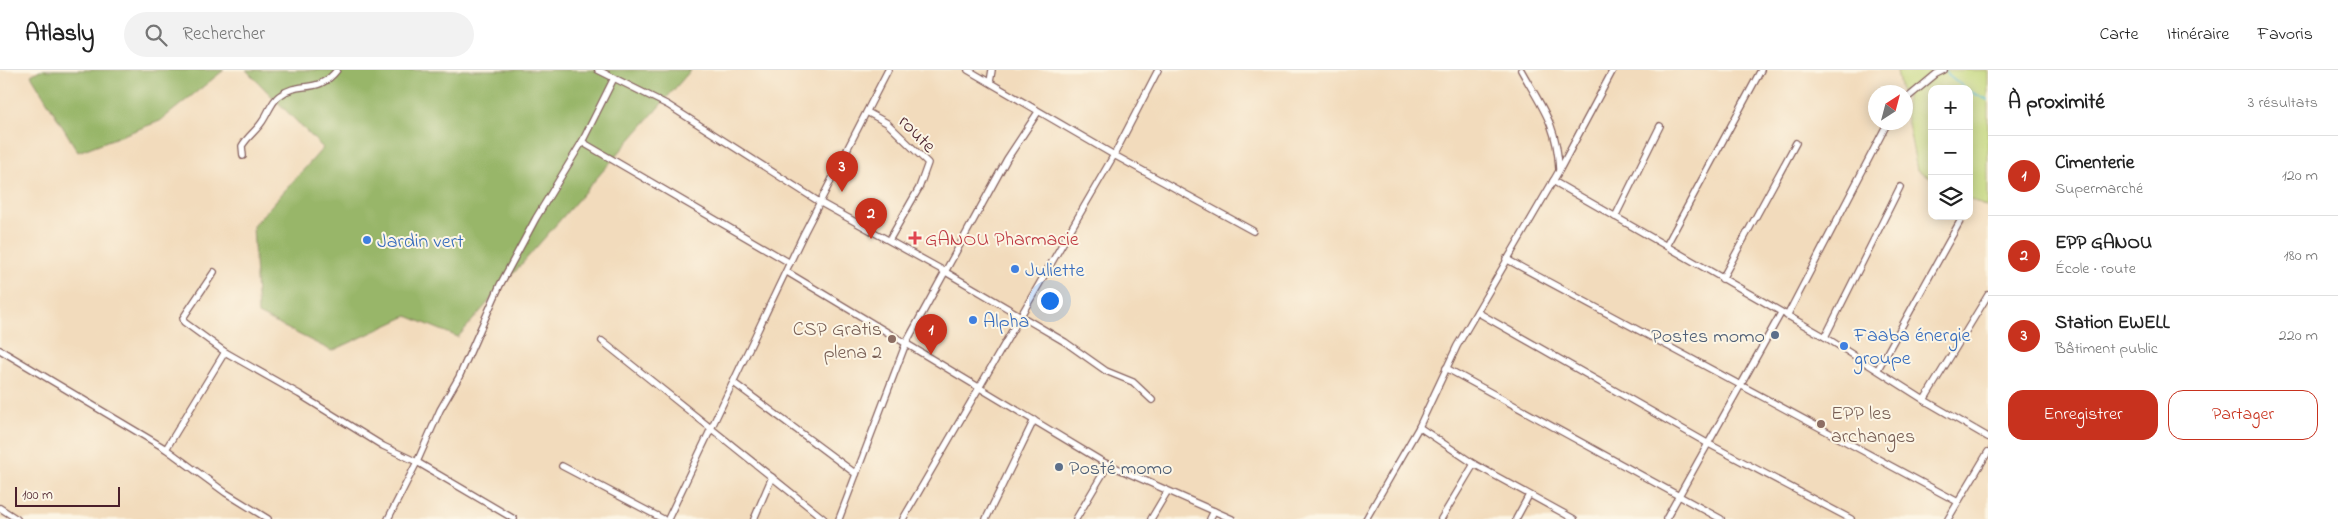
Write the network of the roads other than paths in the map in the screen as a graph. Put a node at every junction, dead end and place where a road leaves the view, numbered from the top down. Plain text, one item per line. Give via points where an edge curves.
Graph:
1 (337, 70) edge
2 (598, 70) edge
3 (888, 70) edge
4 (968, 70) edge
5 (992, 70) edge
6 (1158, 70) edge
7 (1521, 70) edge
8 (1613, 70) edge
9 (1761, 70) edge
10 (1944, 70) edge
11 (614, 78) junction
12 (990, 82) junction
13 (1913, 93) edge
14 (867, 112) junction
15 (1038, 112) junction
16 (1660, 126) dead end
17 (1884, 130) edge
18 (582, 142) junction
19 (1796, 143) dead end
20 (1114, 155) junction
21 (243, 156) dead end
22 (1559, 171) junction
23 (1553, 182) junction
24 (1900, 187) dead end
25 (821, 203) junction
26 (1615, 217) junction
27 (1961, 220) edge
28 (1253, 232) dead end
29 (891, 237) dead end
30 (1666, 246) junction
31 (1506, 259) junction
32 (790, 263) junction
33 (944, 271) junction
34 (214, 272) dead end
35 (786, 272) junction
36 (1722, 279) junction
37 (1988, 295) edge
38 (1477, 312) junction
39 (1781, 313) junction
40 (1020, 316) junction
41 (1787, 316) junction
42 (1826, 337) junction
43 (602, 341) dead end
44 (906, 343) junction
45 (0, 350) edge
46 (225, 352) junction
47 (1446, 368) junction
48 (1878, 369) junction
49 (734, 383) junction
50 (1739, 385) junction
51 (980, 388) junction
52 (1152, 400) dead end
53 (1924, 400) junction
54 (1034, 420) junction
55 (1419, 427) junction
56 (712, 431) junction
57 (1988, 437) edge
58 (1707, 443) junction
59 (166, 449) junction
60 (1988, 452) edge
61 (417, 462) junction
62 (1474, 464) junction
63 (1108, 465) junction
64 (562, 466) dead end
65 (856, 474) junction
66 (772, 476) junction
67 (1166, 492) junction
68 (1529, 494) junction
69 (1678, 496) junction
70 (1958, 502) junction
71 (0, 508) edge
72 (1214, 511) junction
73 (17, 519) edge
74 (268, 519) edge
75 (388, 519) edge
76 (514, 519) edge
77 (663, 519) edge
78 (668, 519) edge
79 (754, 519) edge
80 (824, 519) edge
81 (839, 519) edge
82 (903, 519) edge
83 (986, 519) edge
84 (1076, 519) edge
85 (1151, 519) edge
86 (1210, 519) edge
87 (1232, 519) edge
88 (1366, 519) edge
89 (1441, 519) edge
90 (1516, 519) edge
91 (1574, 519) edge
92 (1666, 519) edge
93 (1720, 519) edge
94 (1851, 519) edge
95 (1948, 519) edge

1 - 21 street via 320,85 293,88 279,96 242,146
2 - 11 street
3 - 14 street
4 - 12 street
5 - 12 street
6 - 20 street
7 - 22 street via 1549,117 1558,147
8 - 22 street
9 - 30 street
10 - 13 street
11 - 18 street
11 - 25 street via 668,105
12 - 15 street
14 - 25 street
14 - 29 street, route via 887,123 928,163 919,188
15 - 20 street
15 - 33 street via 1007,159
16 - 26 street
17 - 41 street
18 - 32 street
18 - 61 street via 500,285
19 - 36 street
20 - 28 street
20 - 40 street
22 - 23 street
23 - 26 street
23 - 31 street
24 - 42 street
25 - 32 street
25 - 33 street
26 - 30 street
27 - 48 street
30 - 36 street
31 - 38 street
31 - 50 street
32 - 35 street
33 - 40 street
33 - 44 street
34 - 46 street via 183,321
35 - 44 street
35 - 49 street
36 - 39 street
37 - 53 street
38 - 47 street
38 - 58 street
39 - 41 street
39 - 50 street
40 - 51 street
40 - 52 street via 1106,371 1133,382
41 - 42 street
42 - 48 street
43 - 56 street
44 - 51 street
44 - 65 street
45 - 59 street
46 - 59 street
46 - 61 street via 383,446
47 - 55 street
47 - 69 street
48 - 53 street
49 - 56 street
49 - 65 street
50 - 58 street
50 - 70 street
51 - 54 street
51 - 82 street
53 - 57 street
54 - 63 street
54 - 83 street
55 - 62 street
55 - 88 street
56 - 66 street
56 - 78 street
58 - 69 street
58 - 94 street
59 - 74 street via 219,489
60 - 70 street
61 - 75 street
61 - 76 street
62 - 68 street
62 - 89 street
63 - 67 street
63 - 84 street
64 - 77 street
65 - 81 street
66 - 79 street
66 - 80 street
67 - 72 street
67 - 85 street
68 - 90 street
68 - 91 street
69 - 92 street
69 - 93 street
70 - 95 street
71 - 73 street
72 - 86 street
72 - 87 street

